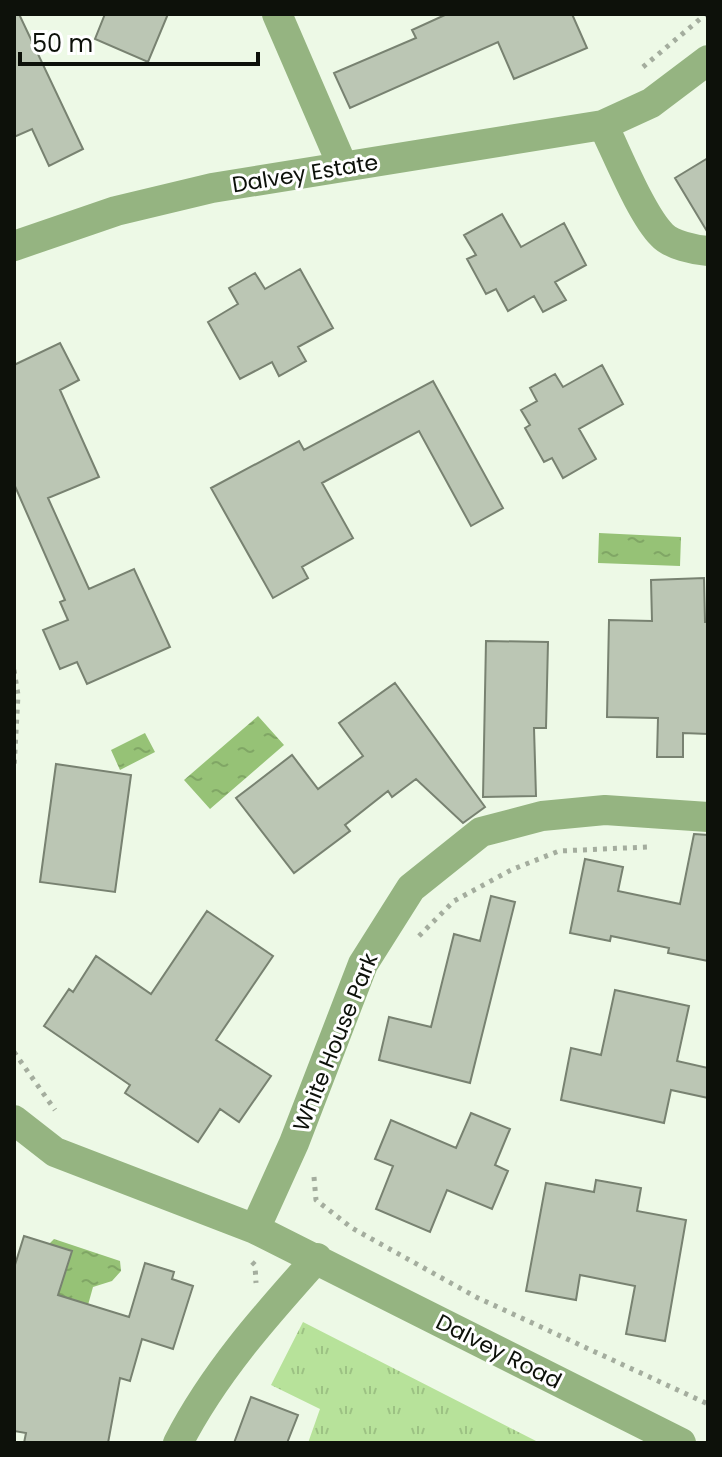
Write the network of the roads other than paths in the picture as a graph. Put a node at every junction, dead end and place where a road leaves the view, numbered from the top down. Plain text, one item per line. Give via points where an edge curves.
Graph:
1 (277, 14) edge
2 (708, 60) edge
3 (603, 125) junction
4 (343, 167) junction
5 (14, 246) edge
6 (708, 251) edge
7 (708, 817) edge
8 (14, 1120) edge
9 (255, 1229) junction
10 (317, 1258) junction
11 (178, 1443) edge
12 (681, 1443) edge

1 - 4 street
2 - 3 street, Dalvey Estate via 651,103
3 - 4 street, Dalvey Estate
3 - 6 street via 663,236
4 - 5 street, Dalvey Estate via 212,188 129,208
7 - 9 street, White House Park via 605,810 542,816 481,832 411,888 363,964
8 - 9 street, Dalvey Road via 55,1152
9 - 10 street, Dalvey Road
10 - 11 street via 226,1364
10 - 12 street, Dalvey Road

